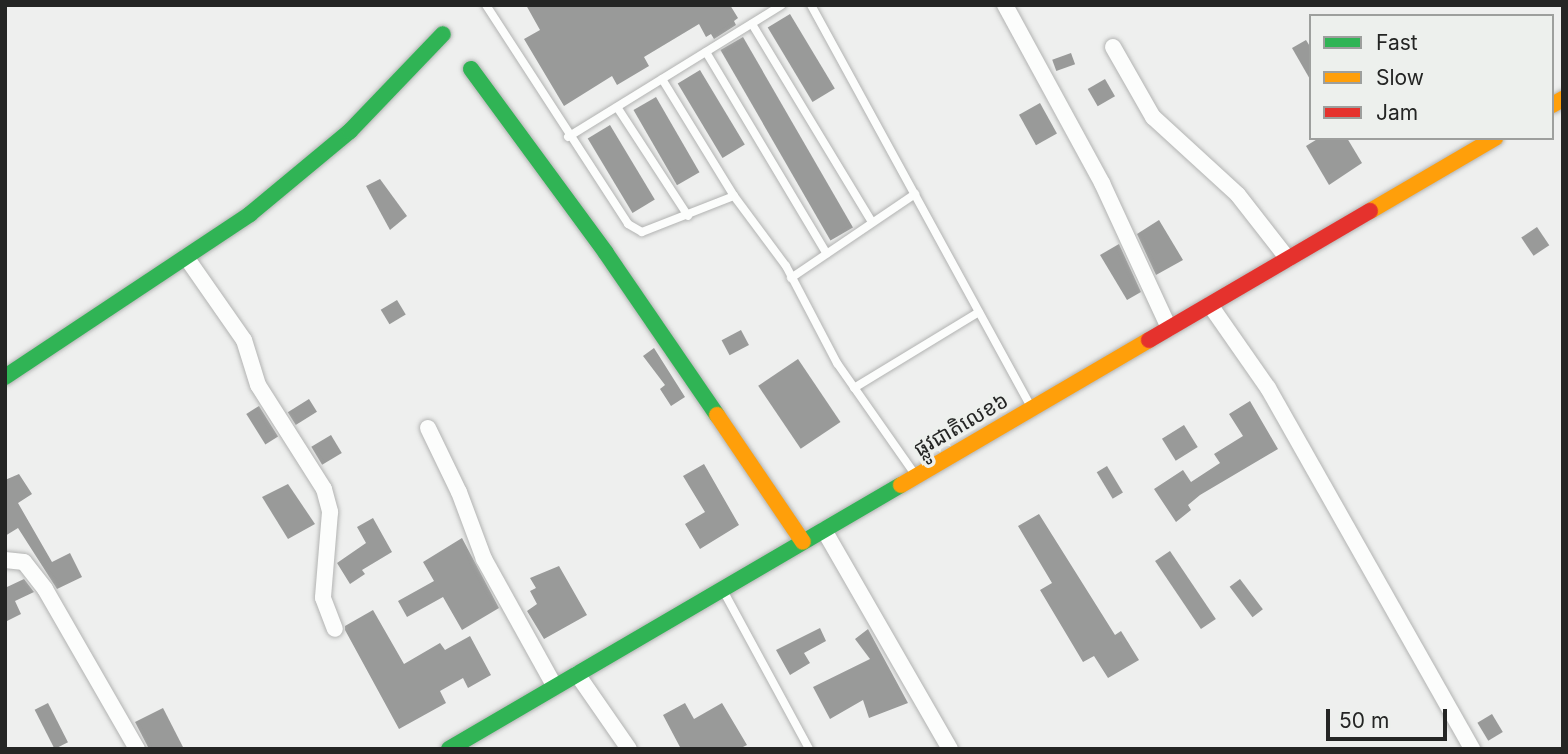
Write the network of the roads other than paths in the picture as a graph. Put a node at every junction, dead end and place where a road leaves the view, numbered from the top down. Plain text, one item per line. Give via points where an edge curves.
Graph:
1 (486, 5) edge
2 (782, 5) edge
3 (811, 5) edge
4 (1005, 5) edge
5 (752, 24) junction
6 (443, 34) dead end
7 (1113, 47) dead end
8 (706, 52) junction
9 (471, 69) dead end
10 (662, 79) junction
11 (617, 107) junction
12 (568, 137) junction
13 (1492, 140) edge
14 (915, 194) junction
15 (734, 197) junction
16 (688, 216) junction
17 (872, 222) junction
18 (827, 254) junction
19 (186, 257) junction
20 (1288, 259) junction
21 (791, 278) junction
22 (1210, 305) junction
23 (979, 312) junction
24 (1169, 328) junction
25 (5, 377) edge
26 (855, 388) junction
27 (1032, 408) junction
28 (428, 428) dead end
29 (916, 476) junction
30 (824, 530) junction
31 (803, 542) junction
32 (5, 560) edge
33 (722, 589) junction
34 (335, 629) dead end
35 (577, 674) junction
36 (555, 687) junction
37 (137, 749) edge
38 (449, 749) edge
39 (629, 749) edge
40 (809, 749) edge
41 (950, 749) edge
42 (1472, 749) edge

1 - 12 lane
2 - 5 lane
3 - 14 lane
4 - 24 street via 1102,183
5 - 8 lane
5 - 17 lane
6 - 19 main road via 350,131 250,214
7 - 20 street via 1153,117 1238,195
8 - 10 lane
8 - 18 lane
9 - 31 main road via 606,253
10 - 11 lane
10 - 15 lane
11 - 12 lane
11 - 16 lane
12 - 16 lane via 628,225 642,232
13 - 20 main road, ផ្លូវជាតិលេខ៦
14 - 17 lane
14 - 23 lane
15 - 16 lane
15 - 21 lane
17 - 18 lane
18 - 21 lane
19 - 25 main road
19 - 34 street via 244,340 258,385 324,489 330,512 323,598
20 - 22 main road, ផ្លូវជាតិលេខ៦
21 - 26 lane via 813,323
22 - 24 main road, ផ្លូវជាតិលេខ៦
22 - 42 street via 1268,388
23 - 26 lane
23 - 27 lane
24 - 27 main road, ផ្លូវជាតិលេខ៦
26 - 29 lane
27 - 29 main road, ផ្លូវជាតិលេខ៦
28 - 36 street via 484,559
29 - 30 main road, ផ្លូវជាតិលេខ៦
30 - 31 main road, ផ្លូវជាតិលេខ៦
30 - 41 street
31 - 33 main road, ផ្លូវជាតិលេខ៦
32 - 37 street via 24,562 45,589
33 - 35 main road, ផ្លូវជាតិលេខ៦
33 - 40 lane
35 - 36 main road, ផ្លូវជាតិលេខ៦
35 - 39 street
36 - 38 main road, ផ្លូវជាតិលេខ៦

